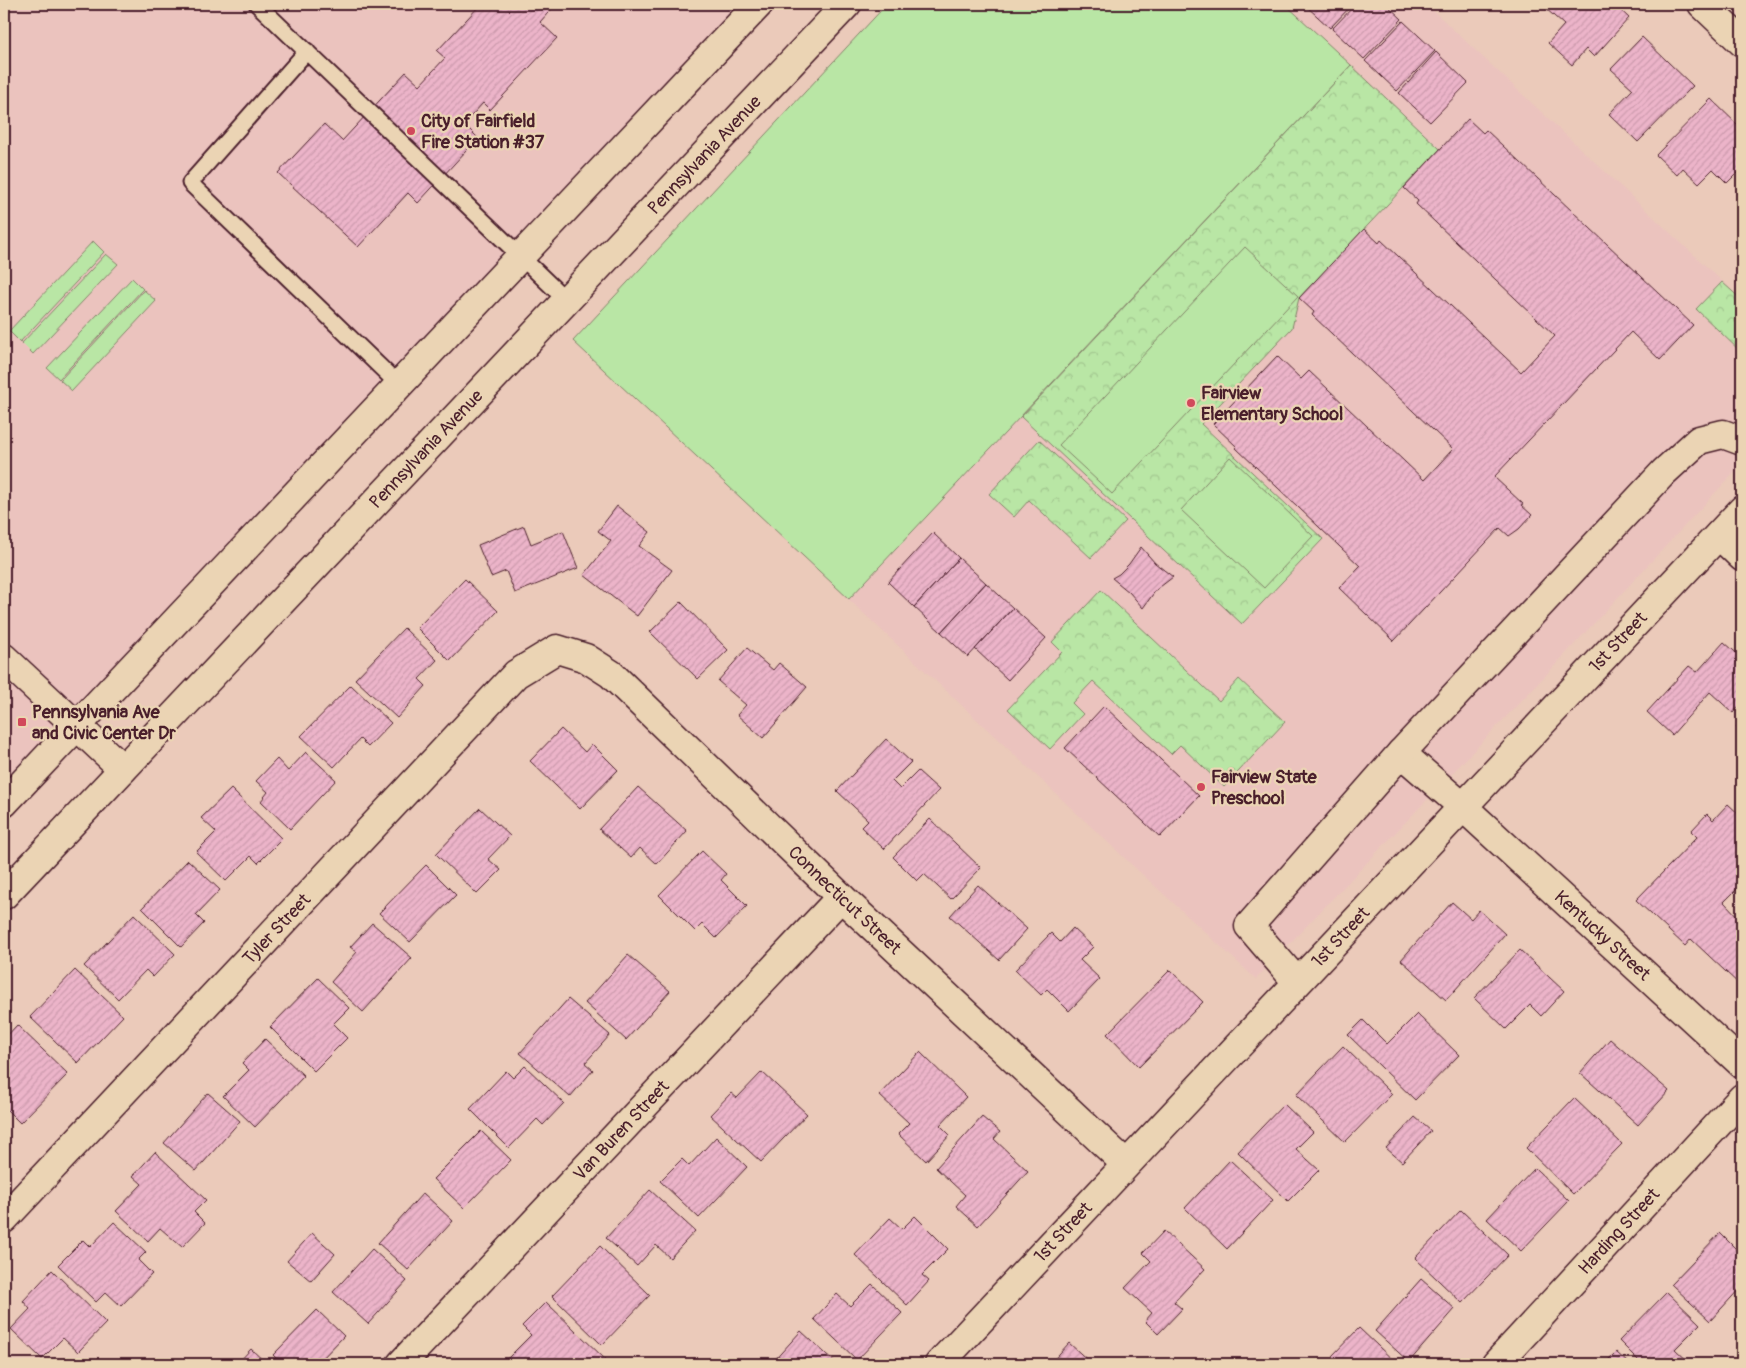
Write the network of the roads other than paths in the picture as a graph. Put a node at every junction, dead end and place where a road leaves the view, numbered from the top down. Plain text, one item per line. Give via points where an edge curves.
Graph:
1 (257, 4) edge
2 (759, 4) edge
3 (1702, 4) edge
4 (844, 5) edge
5 (1742, 42) edge
6 (308, 51) junction
7 (520, 256) junction
8 (566, 300) junction
9 (399, 385) junction
10 (1742, 441) edge
11 (1742, 510) edge
12 (1719, 535) junction
13 (1742, 557) edge
14 (557, 649) joint
15 (4, 658) edge
16 (76, 725) junction
17 (1401, 753) junction
18 (123, 769) junction
19 (4, 803) edge
20 (1462, 806) junction
21 (4, 895) edge
22 (841, 897) junction
23 (1297, 982) junction
24 (1742, 1064) edge
25 (1742, 1098) edge
26 (1126, 1164) junction
27 (4, 1219) edge
28 (401, 1364) edge
29 (939, 1364) edge
30 (1496, 1364) edge

1 - 6 lane
2 - 7 street
3 - 5 street
4 - 8 street, Pennsylvania Avenue
6 - 7 lane
6 - 9 lane via 190,183
7 - 8 lane
7 - 9 street
8 - 18 street, Pennsylvania Avenue
9 - 16 street
10 - 17 street via 1724,434 1699,440 1664,472
11 - 12 street, 1st Street
12 - 13 street
12 - 20 street, 1st Street
14 - 22 street, Connecticut Street via 586,658 611,674
14 - 27 street, Tyler Street via 516,674
15 - 16 street
16 - 18 street
16 - 19 street
17 - 20 street, Kentucky Street
17 - 23 street via 1249,926
18 - 21 street, Pennsylvania Avenue
20 - 23 street, 1st Street
20 - 24 street, Kentucky Street
22 - 26 street, Connecticut Street
22 - 28 street, Van Buren Street
23 - 26 street, 1st Street
25 - 30 street, Harding Street
26 - 29 street, 1st Street

